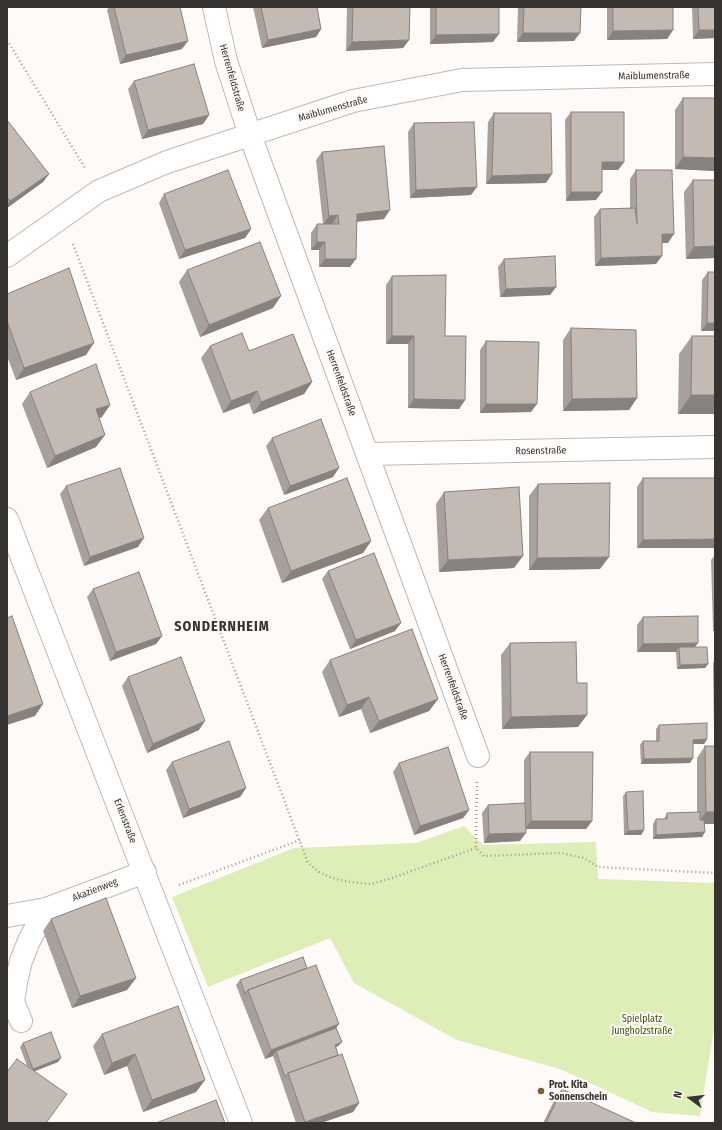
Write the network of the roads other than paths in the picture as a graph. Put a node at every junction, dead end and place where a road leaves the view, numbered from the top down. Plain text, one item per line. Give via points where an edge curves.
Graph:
1 (214, 7) edge
2 (715, 74) edge
3 (250, 135) junction
4 (7, 256) edge
5 (715, 447) edge
6 (367, 454) junction
7 (7, 519) edge
8 (478, 756) road end
9 (145, 872) junction
10 (46, 909) junction
11 (7, 916) edge
12 (14, 1004) edge
13 (241, 1123) edge

1 - 3 street, Herrenfeldstraße via 226,61
2 - 3 street, Maiblumenstraße via 462,80 353,101
3 - 4 street, Maiblumenstraße via 167,162 99,191
3 - 6 street, Herrenfeldstraße
5 - 6 street, Rosenstraße
6 - 8 street, Herrenfeldstraße
7 - 9 street, Erlenstraße
9 - 10 street, Akazienweg
9 - 13 street, Erlenstraße
10 - 11 street, Akazienweg
10 - 12 street via 21,961

